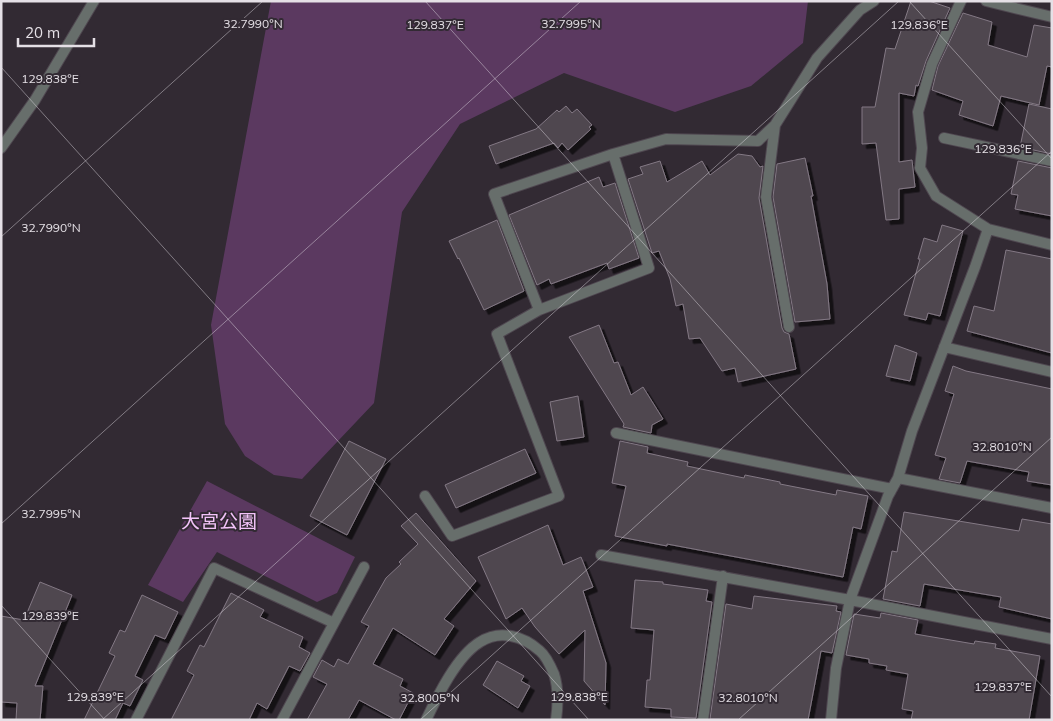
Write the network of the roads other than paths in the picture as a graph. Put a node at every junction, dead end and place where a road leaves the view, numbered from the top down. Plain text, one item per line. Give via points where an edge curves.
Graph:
1 (94, 1) edge
2 (874, 1) edge
3 (961, 1) edge
4 (986, 1) edge
5 (1052, 17) edge
6 (775, 125) junction
7 (944, 138) dead end
8 (1, 148) edge
9 (613, 154) junction
10 (1052, 162) edge
11 (988, 228) junction
12 (1052, 245) edge
13 (539, 310) junction
14 (789, 327) dead end
15 (944, 348) junction
16 (1052, 372) edge
17 (616, 433) dead end
18 (898, 478) junction
19 (892, 489) junction
20 (425, 496) dead end
21 (1052, 508) edge
22 (601, 555) dead end
23 (364, 567) dead end
24 (723, 576) junction
25 (850, 600) junction
26 (334, 623) junction
27 (1052, 639) edge
28 (136, 720) edge
29 (282, 720) edge
30 (426, 720) edge
31 (556, 720) edge
32 (703, 720) edge
33 (831, 720) edge

1 - 8 street via 35,100
2 - 6 street via 860,10 817,58
3 - 11 street via 932,64 918,112 922,148 920,168 936,196
4 - 5 street
6 - 9 street via 758,141 666,139
6 - 14 street via 766,197
7 - 10 street
9 - 13 street via 649,268
9 - 13 street via 494,194
11 - 12 street
11 - 15 street
13 - 20 street via 497,334 559,496 452,536
15 - 16 street
15 - 18 street
17 - 19 street
18 - 19 street
18 - 21 street
19 - 25 street
22 - 24 street
23 - 26 street
24 - 25 street
24 - 32 street
25 - 27 street
25 - 33 street via 836,668
26 - 28 street via 214,568
26 - 29 street
30 - 31 street via 440,690 471,648 496,635 513,635 542,652 554,675 558,704

